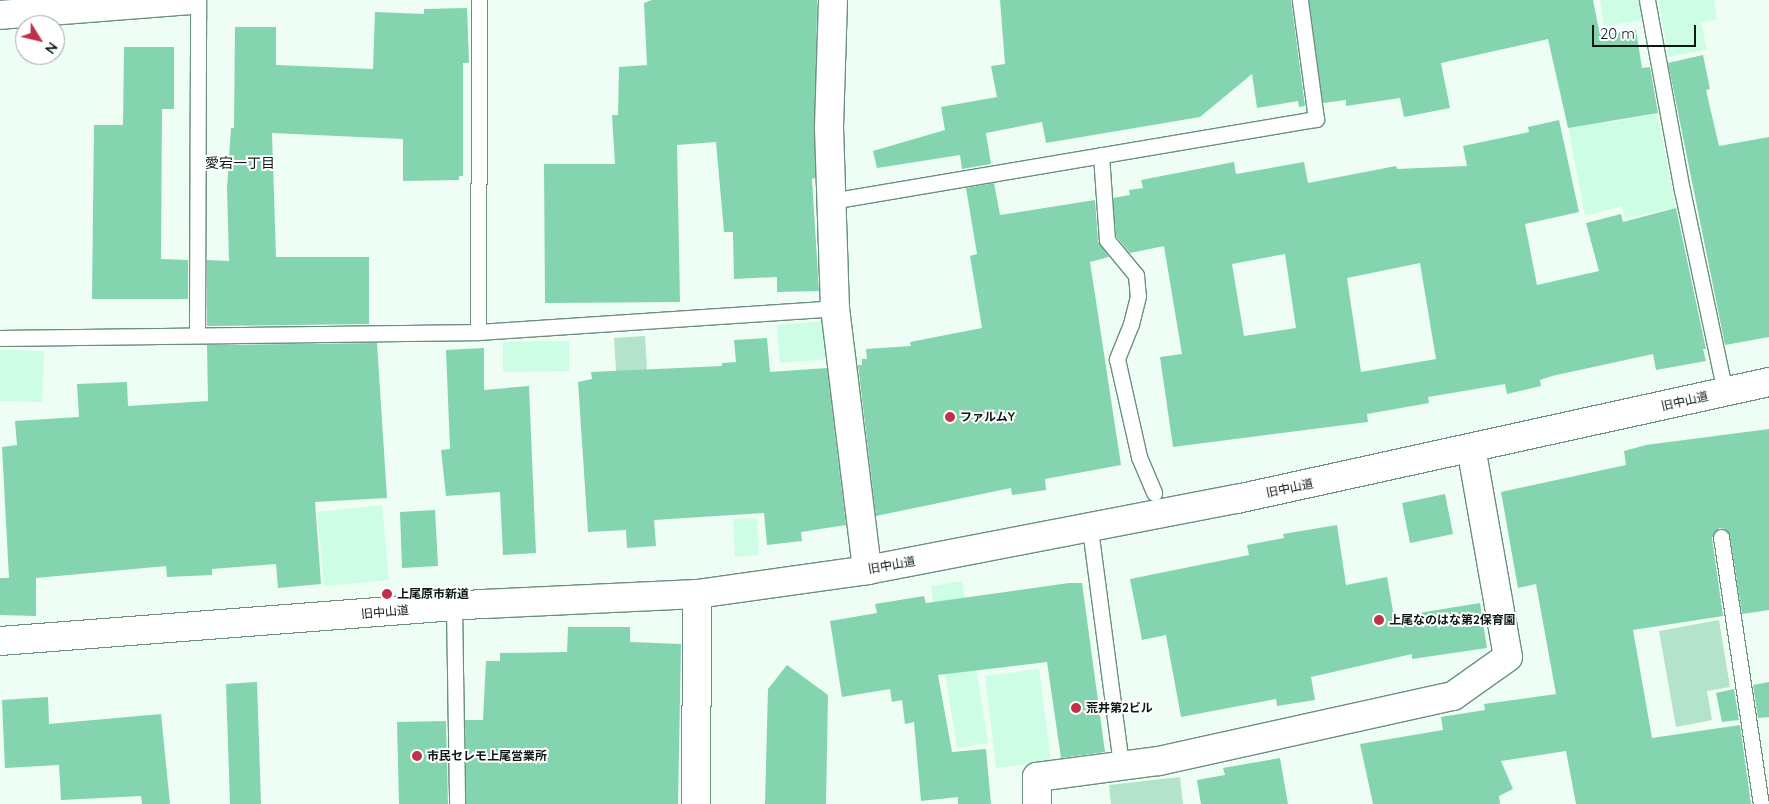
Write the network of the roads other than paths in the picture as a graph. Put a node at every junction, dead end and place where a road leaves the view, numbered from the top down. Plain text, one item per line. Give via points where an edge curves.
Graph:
1 (189, 0) edge
2 (198, 0) edge
3 (479, 0) edge
4 (833, 0) edge
5 (1300, 0) edge
6 (1647, 0) edge
7 (0, 15) edge
8 (1101, 155) junction
9 (831, 200) junction
10 (835, 308) junction
11 (478, 332) junction
12 (197, 334) junction
13 (0, 338) edge
14 (1769, 382) edge
15 (1725, 392) junction
16 (1471, 448) junction
17 (1154, 493) dead end
18 (1090, 529) junction
19 (1720, 538) dead end
20 (867, 570) junction
21 (697, 594) junction
22 (454, 606) junction
23 (0, 640) edge
24 (1121, 766) junction
25 (457, 804) edge
26 (696, 804) edge
27 (1037, 804) edge
28 (1761, 804) edge

1 - 7 main road
2 - 12 lane
3 - 11 lane
4 - 9 main road via 829,128
5 - 8 lane via 1316,119
6 - 15 lane via 1682,190
8 - 9 lane
8 - 17 lane via 1107,240 1136,275 1138,296 1117,359 1138,457
9 - 10 main road
10 - 11 lane
10 - 20 main road
11 - 12 lane
12 - 13 lane
14 - 15 main road, 旧中山道
15 - 16 main road, 旧中山道
16 - 18 main road, 旧中山道
16 - 24 main road via 1508,657 1453,696 1159,761
18 - 20 main road, 旧中山道
18 - 24 lane
19 - 28 lane
20 - 21 main road, 旧中山道
21 - 22 main road, 旧中山道
21 - 26 main road
22 - 23 main road, 旧中山道
22 - 25 lane
24 - 27 main road via 1037,777

